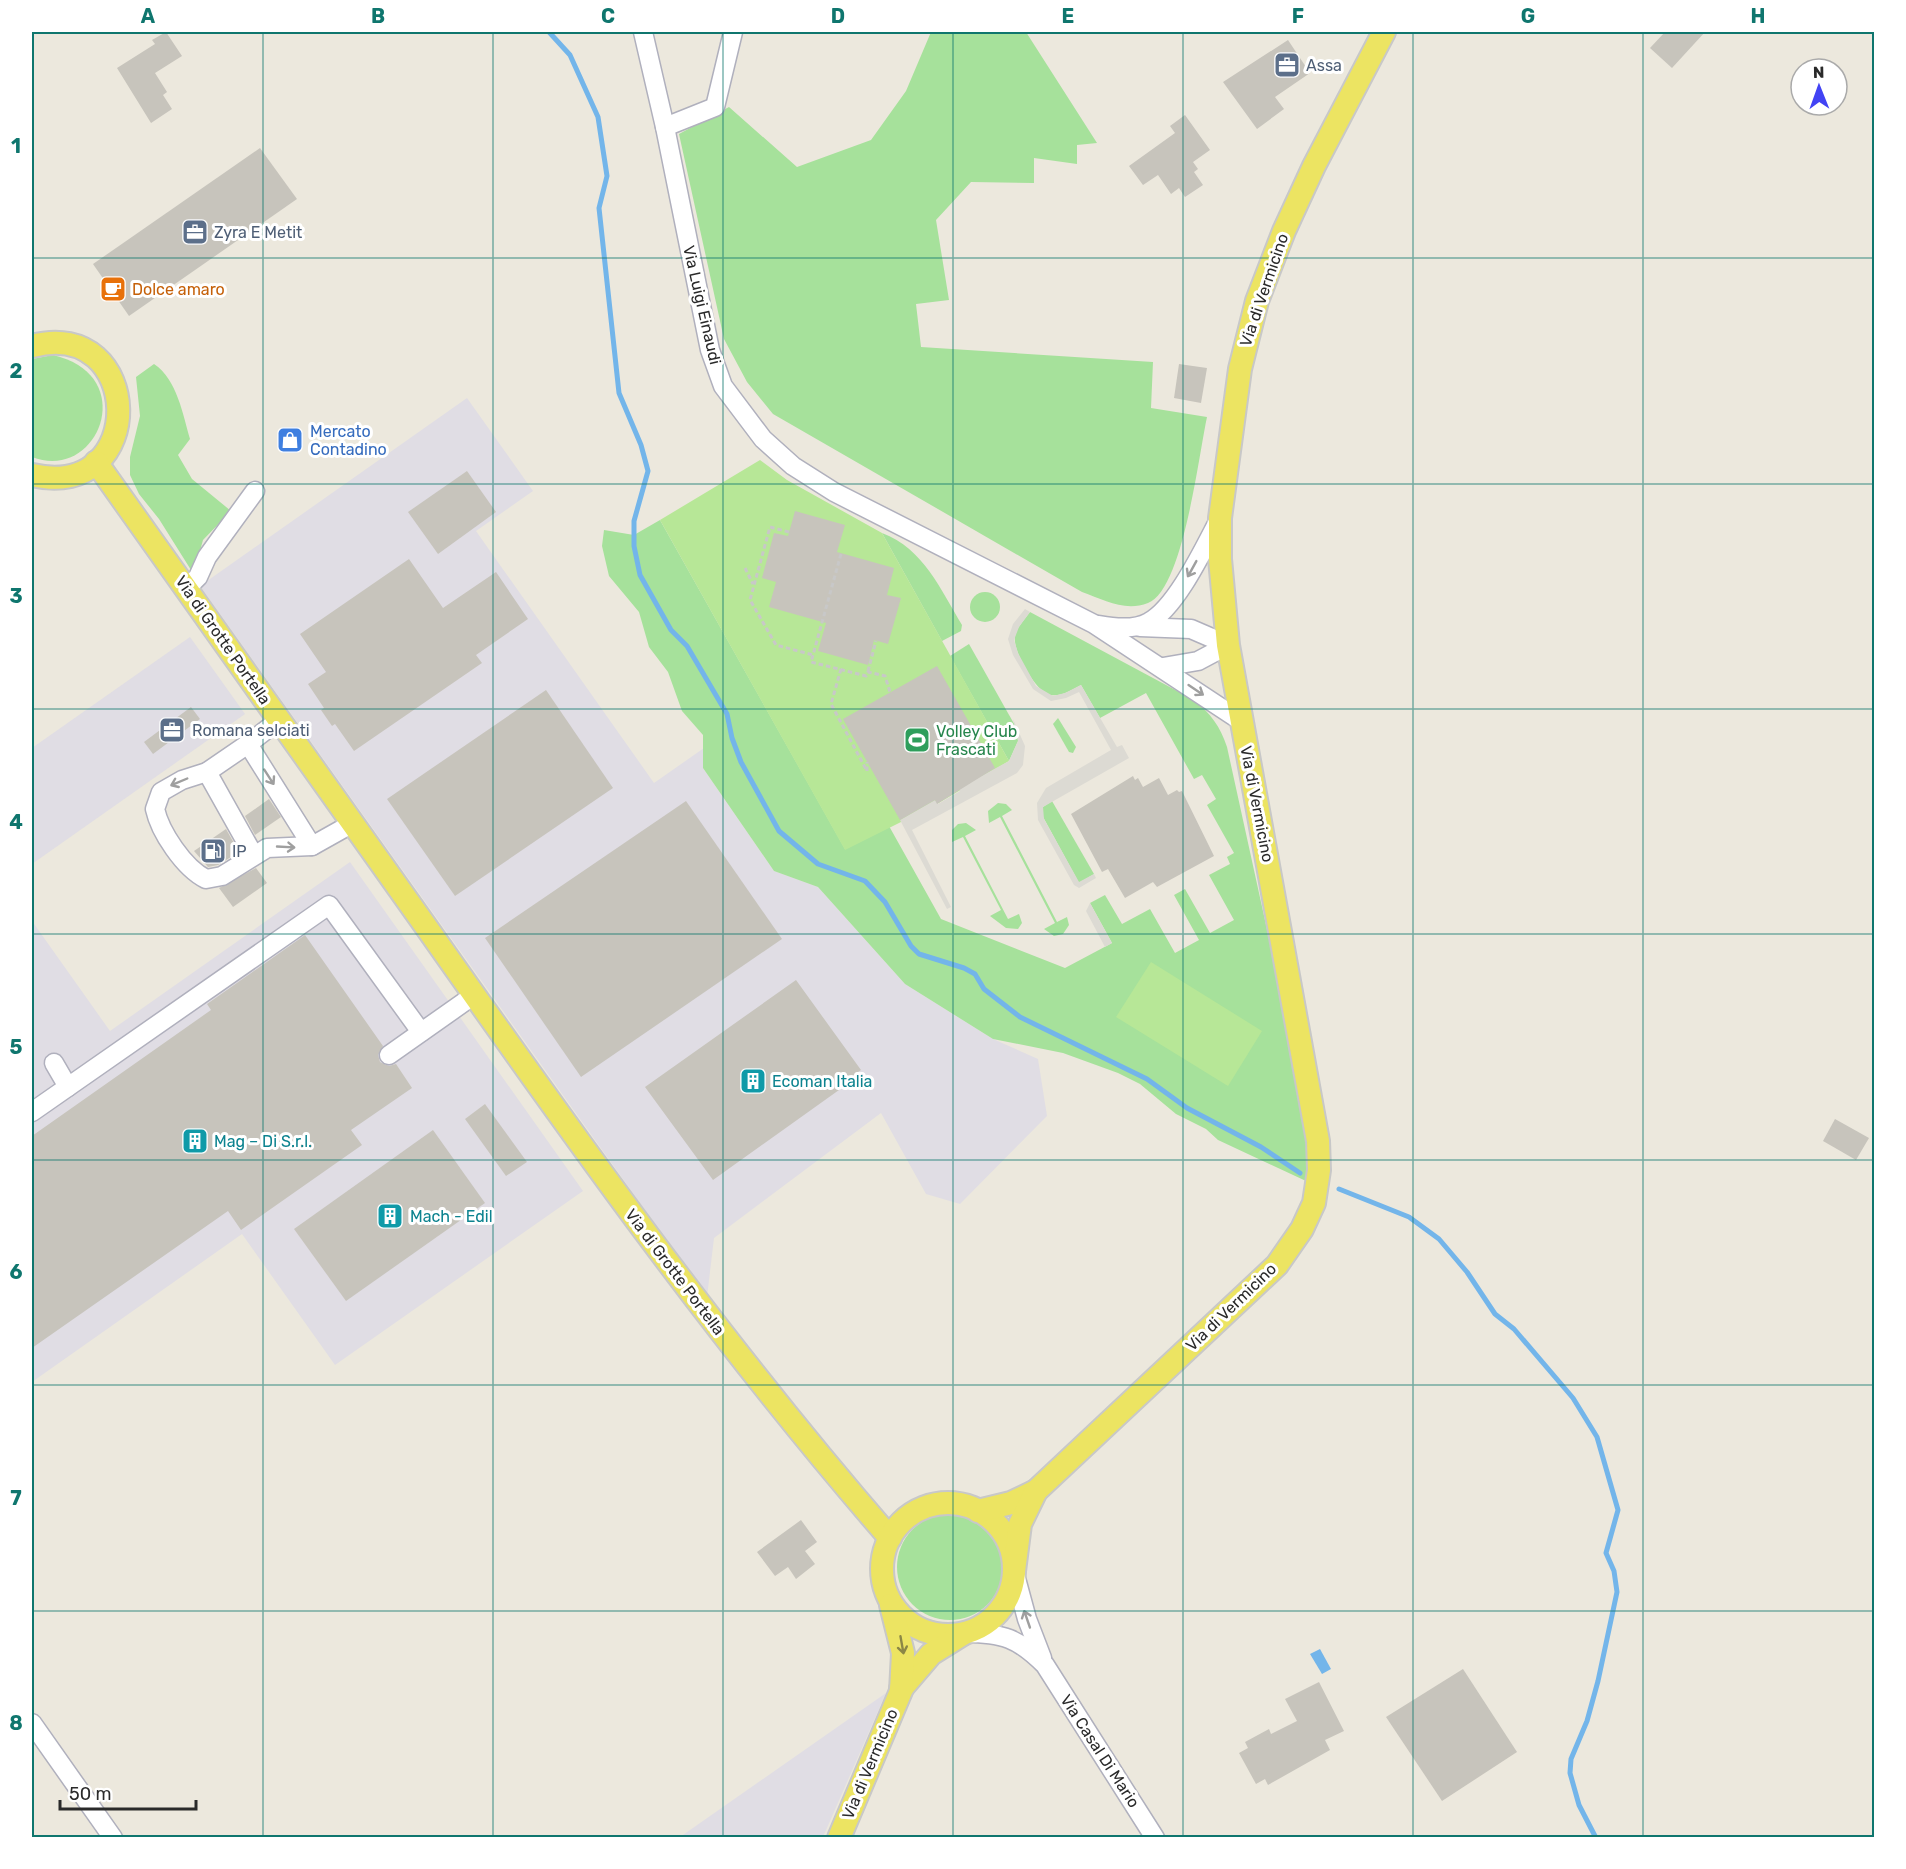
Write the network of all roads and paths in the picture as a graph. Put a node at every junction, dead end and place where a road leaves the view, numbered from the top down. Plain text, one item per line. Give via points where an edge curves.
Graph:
1 (643, 32) edge
2 (733, 32) edge
3 (1384, 32) edge
4 (665, 127) junction
5 (32, 346) edge
6 (96, 462) junction
7 (32, 475) edge
8 (255, 491) dead end
9 (1220, 518) junction
10 (789, 532) dead end
11 (841, 554) dead end
12 (745, 568) dead end
13 (754, 585) junction
14 (186, 589) junction
15 (1094, 624) junction
16 (1130, 627) junction
17 (876, 641) dead end
18 (1228, 645) junction
19 (813, 655) junction
20 (1163, 667) junction
21 (841, 669) junction
22 (868, 672) junction
23 (890, 692) dead end
24 (279, 720) junction
25 (1241, 721) junction
26 (248, 744) junction
27 (867, 762) dead end
28 (207, 772) junction
29 (353, 823) junction
30 (312, 846) junction
31 (253, 854) junction
32 (474, 995) junction
33 (421, 1032) junction
34 (389, 1055) dead end
35 (54, 1063) dead end
36 (68, 1087) junction
37 (32, 1112) edge
38 (1036, 1491) junction
39 (978, 1510) junction
40 (890, 1538) junction
41 (1014, 1571) junction
42 (890, 1601) junction
43 (965, 1633) junction
44 (1045, 1665) junction
45 (901, 1691) junction
46 (32, 1724) edge
47 (113, 1838) edge
48 (839, 1838) edge
49 (1155, 1838) edge

1 - 4 street, Via Luigi Einaudi
2 - 4 street via 715,107
3 - 9 main road, Via di Vermicino via 1324,144 1260,291 1240,369
4 - 15 street, Via Luigi Einaudi via 714,364 730,396 763,439 805,475 843,498
5 - 6 main road via 57,343 77,347 96,359 108,373 117,393 119,423 113,441
6 - 7 main road via 62,478
6 - 14 main road, Via di Grotte Portella
8 - 14 street
9 -> 16 street, Via Luigi Einaudi via 1172,599 1150,622
9 - 18 main road, Via di Vermicino
10 - 13 path via 770,527
11 - 19 path
12 - 13 path
13 - 19 path via 750,600 776,645
14 - 24 main road, Via di Grotte Portella
15 - 16 street, Via Luigi Einaudi
15 - 20 street, Via Luigi Einaudi
16 - 18 street, Via Luigi Einaudi via 1191,629
17 - 22 path
18 - 20 street via 1198,661
18 - 25 main road, Via di Vermicino
19 - 21 path via 811,662
20 -> 25 street, Via Luigi Einaudi
21 - 22 path via 866,676
21 - 27 path via 831,704 867,771
22 - 23 path via 885,676
24 - 26 street
24 - 29 main road, Via di Grotte Portella
25 - 38 main road, Via di Vermicino via 1318,1141 1316,1194 1302,1229 1265,1277
26 - 28 street
26 -> 30 street
28 - 31 street
28 -> 31 street via 161,792 155,809 163,830 193,869 206,879 222,876
29 - 30 street
29 - 32 main road, Via di Grotte Portella
31 -> 30 street via 275,846
32 - 33 street
32 - 40 main road, Via di Grotte Portella via 705,1313
33 - 34 street
33 - 36 street via 329,905
35 - 36 street
36 - 37 street
38 - 39 main road, Via di Vermicino via 1011,1503
38 - 41 main road, Via di Vermicino via 1020,1524
39 - 40 main road via 959,1504 938,1504 919,1510 902,1522
39 - 41 main road via 1005,1535
40 - 42 main road via 883,1558 883,1580
41 - 43 main road via 1010,1592 1000,1610 988,1622
44 -> 41 street, Via Casal Di Mario
42 - 43 main road via 903,1618 922,1630 943,1635
42 -> 45 main road, Via di Vermicino via 903,1653
43 - 44 street, Via Casal Di Mario via 1011,1638
43 - 45 main road, Via di Vermicino via 931,1654
44 - 49 street, Via Casal Di Mario
45 - 48 main road, Via di Vermicino
46 - 47 street

